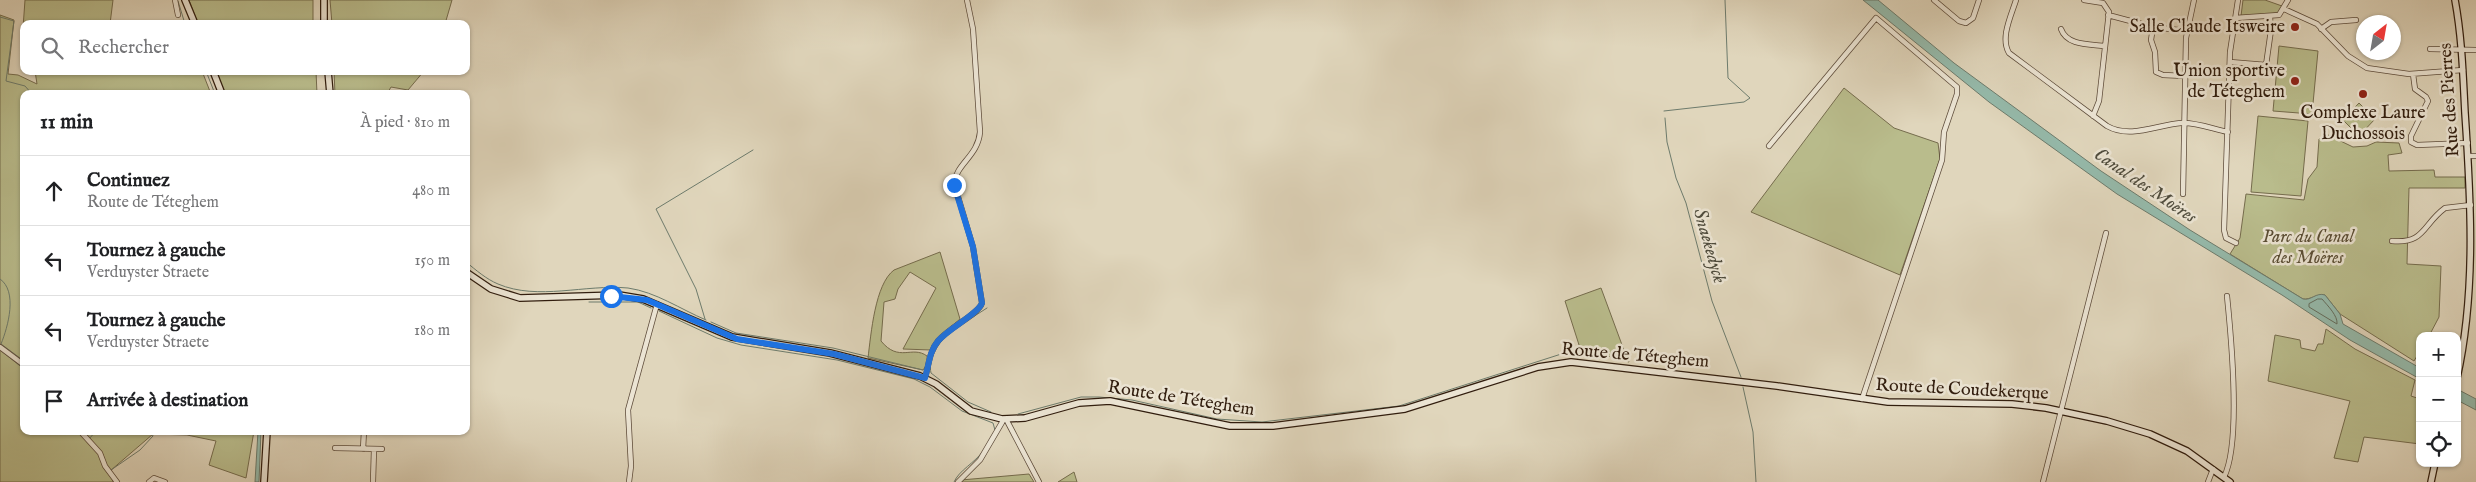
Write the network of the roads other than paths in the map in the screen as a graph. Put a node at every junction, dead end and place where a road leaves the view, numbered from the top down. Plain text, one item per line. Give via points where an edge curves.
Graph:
1 (175, 0) edge
2 (185, 0) edge
3 (324, 0) edge
4 (967, 0) edge
5 (1934, 0) edge
6 (1979, 0) edge
7 (2016, 0) edge
8 (2084, 0) edge
9 (2194, 0) edge
10 (2238, 0) edge
11 (2288, 0) edge
12 (2455, 0) edge
13 (2284, 9) junction
14 (178, 15) dead end
15 (2108, 15) junction
16 (2270, 17) junction
17 (2235, 18) junction
18 (192, 20) edge
19 (324, 20) edge
20 (2356, 20) dead end
21 (2152, 27) junction
22 (2061, 29) dead end
23 (2322, 29) junction
24 (2187, 31) junction
25 (2105, 46) junction
26 (2430, 49) dead end
27 (2476, 50) edge
28 (2463, 51) junction
29 (2230, 62) junction
30 (2463, 70) junction
31 (2413, 74) junction
32 (215, 75) edge
33 (328, 75) edge
34 (2185, 76) junction
35 (220, 90) edge
36 (330, 90) edge
37 (2093, 116) junction
38 (2184, 123) junction
39 (2228, 132) junction
40 (2468, 143) junction
41 (1769, 146) dead end
42 (2469, 156) junction
43 (2476, 156) edge
44 (2183, 194) dead end
45 (2471, 205) junction
46 (2474, 216) edge
47 (2106, 233) dead end
48 (2392, 241) dead end
49 (2236, 243) dead end
50 (2474, 247) edge
51 (470, 275) edge
52 (2227, 296) dead end
53 (657, 304) junction
54 (0, 347) edge
55 (20, 362) edge
56 (2457, 377) edge
57 (925, 378) junction
58 (1737, 381) joint
59 (1862, 399) junction
60 (2062, 411) junction
61 (1005, 420) junction
62 (84, 435) edge
63 (267, 435) edge
64 (364, 435) edge
65 (334, 448) dead end
66 (363, 449) junction
67 (374, 449) junction
68 (382, 450) dead end
69 (2434, 467) edge
70 (2213, 469) junction
71 (2224, 477) junction
72 (116, 482) edge
73 (149, 482) edge
74 (165, 482) edge
75 (264, 482) edge
76 (373, 482) edge
77 (629, 482) edge
78 (958, 482) edge
79 (1038, 482) edge
80 (2043, 482) edge
81 (2208, 482) edge
82 (2230, 482) edge
83 (2431, 482) edge

1 - 14 street
2 - 18 main road
3 - 19 main road
4 - 57 street via 973,29 980,132 975,151 957,172 954,183 973,247 982,303 978,310 951,327 936,343
5 - 6 street via 1966,23 1973,18
7 - 37 street via 2005,38 2008,52
8 - 15 street via 2103,3
9 - 24 street
10 - 17 street
11 - 13 street
12 - 28 main road, Rue des Pierres
13 - 16 street via 2279,15
13 - 23 street
15 - 21 street
15 - 25 street
16 - 17 street
16 - 29 street via 2266,65
17 - 29 street
20 - 23 street via 2333,21
21 - 24 street
21 - 34 street via 2156,72
22 - 25 street via 2064,37 2072,41
23 - 31 street via 2348,56 2363,66
24 - 34 street
25 - 37 street via 2099,103
26 - 28 street
27 - 28 street
28 - 30 main road, Rue des Pierres
29 - 39 street
30 - 31 street
30 - 40 main road, Rue des Pierres
31 - 40 street via 2415,89 2428,101 2411,142 2417,145
32 - 35 main road
33 - 36 main road
34 - 38 street
37 - 38 street via 2111,128 2125,132
38 - 39 street
38 - 44 street
39 - 49 street via 2224,231 2226,238
40 - 42 main road, Rue des Pierres
41 - 59 street via 1876,18 1956,87 1957,94 1944,132 1942,160
42 - 43 street
42 - 45 main road, Rue des Pierres
45 - 46 main road, Rue des Pierres
45 - 48 street via 2444,208 2414,240
46 - 50 main road, Rue des Pierres
47 - 60 street
50 - 56 main road, Rue des Pierres via 2470,323
51 - 53 main road, Route de Téteghem via 491,289 520,298 619,295
52 - 71 street via 2227,315 2232,332 2232,418 2228,467
53 - 57 main road, Route de Téteghem via 735,338 834,354
53 - 77 street via 628,410
54 - 55 street
57 - 61 main road, Route de Téteghem via 971,411
58 - 59 main road, Route de Coudekerque
58 - 61 main road, Route de Téteghem via 1563,362 1405,409 1278,425 1230,426 1110,401 1079,403 1025,418
59 - 60 main road, Route de Coudekerque via 1901,403 2022,405
60 - 70 main road, Route de Coudekerque via 2150,434 2181,448
60 - 80 street
61 - 78 street via 980,460
61 - 79 street
62 - 72 street via 100,453
63 - 75 main road
64 - 66 street
65 - 66 street
66 - 67 street
67 - 68 street
67 - 76 street
69 - 83 main road
70 - 71 main road, Route de Coudekerque
70 - 81 street
71 - 82 main road, Route de Coudekerque
73 - 74 street via 154,478

